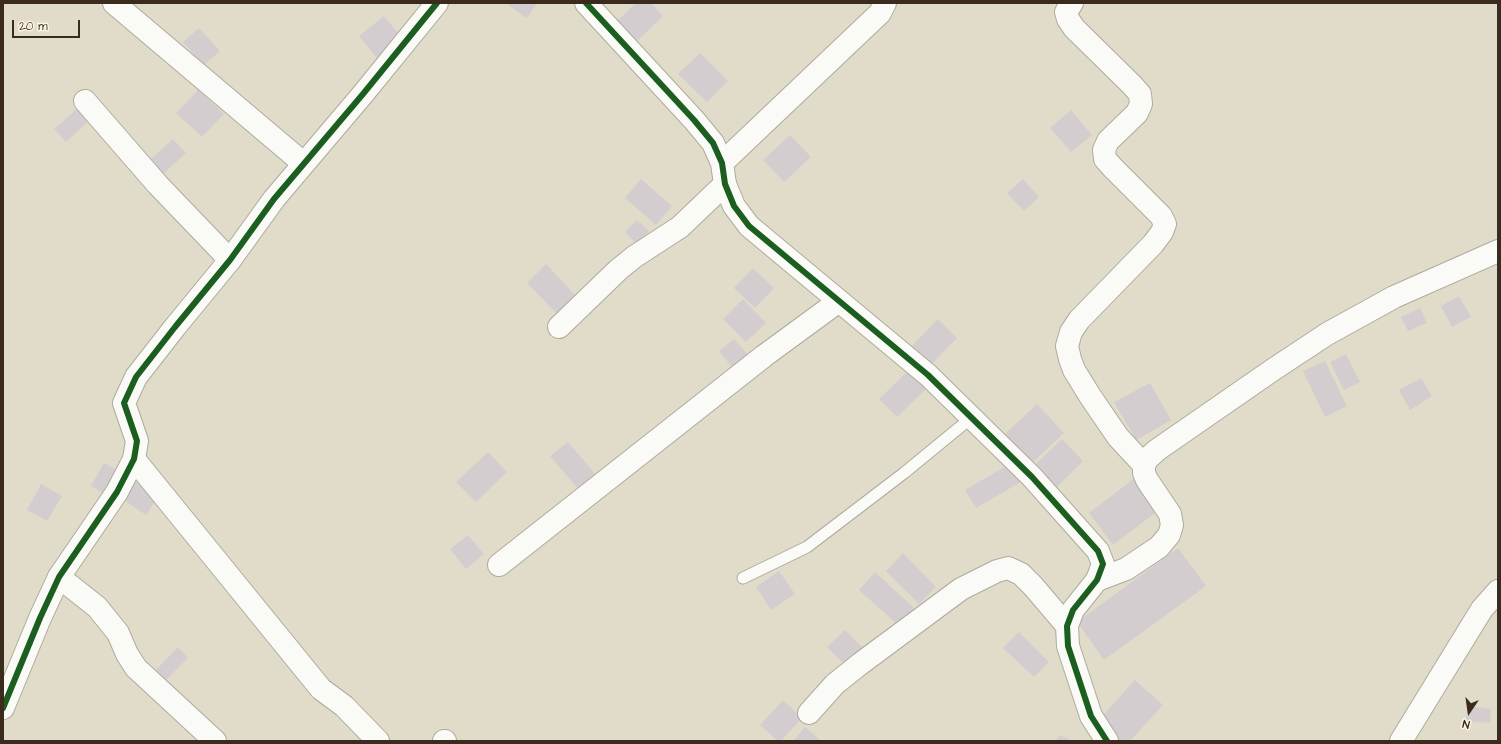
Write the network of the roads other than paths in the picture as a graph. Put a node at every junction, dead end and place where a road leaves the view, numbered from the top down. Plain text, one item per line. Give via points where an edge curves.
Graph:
1 (114, 3) edge
2 (437, 3) edge
3 (586, 3) edge
4 (885, 3) edge
5 (1072, 3) edge
6 (85, 101) dead end
7 (303, 163) junction
8 (724, 173) junction
9 (1498, 251) edge
10 (230, 260) junction
11 (839, 301) junction
12 (559, 327) dead end
13 (971, 418) junction
14 (134, 459) junction
15 (1144, 465) junction
16 (499, 565) dead end
17 (60, 577) junction
18 (743, 578) dead end
19 (1097, 580) junction
20 (1498, 592) edge
21 (1067, 626) junction
22 (3, 708) edge
23 (809, 713) dead end
24 (215, 741) edge
25 (378, 741) edge
26 (1107, 741) edge
27 (1401, 741) edge

1 - 7 street
2 - 7 street
3 - 8 street via 713,143
4 - 8 street via 880,13
5 - 15 street via 1066,12 1074,28 1140,94 1141,104 1138,113 1108,141 1104,150 1105,158 1161,216 1165,224 1153,244 1079,320 1071,332 1067,346 1074,370 1090,396 1118,437
6 - 10 street via 158,185
7 - 10 street via 255,223
8 - 11 street via 734,206 749,226
8 - 12 street via 680,227 618,270
9 - 15 street via 1394,297 1327,334 1157,450
10 - 14 street via 136,377 124,403 137,441
11 - 13 street via 928,375
11 - 16 street via 764,356
13 - 18 lane via 904,474 807,547
13 - 19 street via 1032,477 1098,551 1103,564
14 - 17 street via 117,492
14 - 25 street via 320,689 344,706
15 - 19 street via 1147,480 1170,514 1172,525 1169,535 1159,547 1126,569
17 - 22 street
17 - 24 street via 98,607 118,633 136,668
19 - 21 street via 1073,610
20 - 27 street via 1482,609
21 - 23 street via 1021,574 1008,568 997,571 962,589 860,664 835,684
21 - 26 street via 1068,646 1091,716

